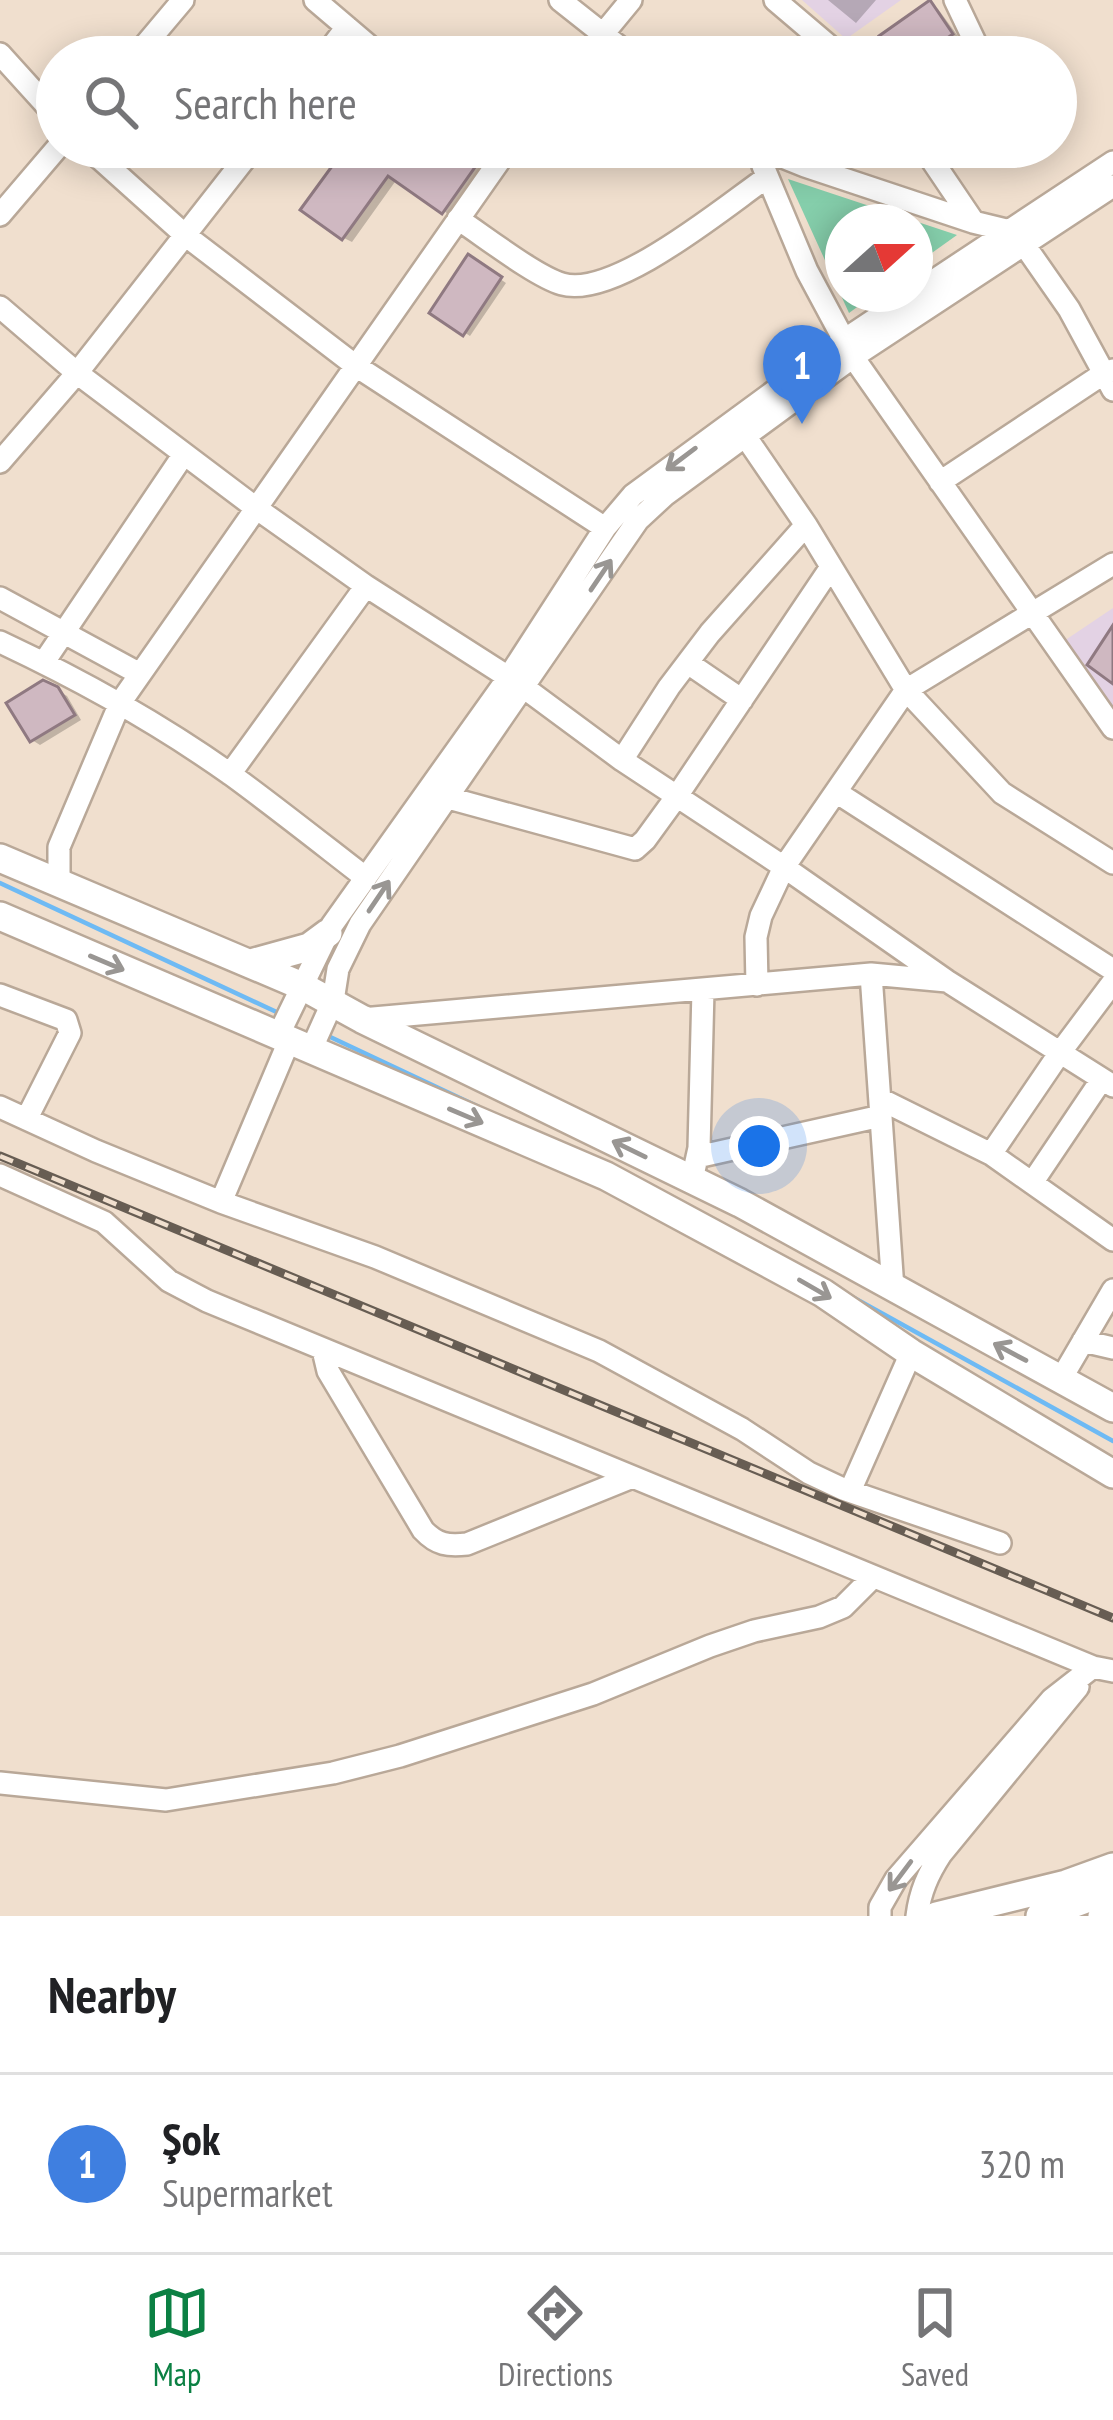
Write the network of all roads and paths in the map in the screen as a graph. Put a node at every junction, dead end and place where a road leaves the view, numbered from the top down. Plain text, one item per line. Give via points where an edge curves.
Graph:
1 (184, 0) edge
2 (315, 0) edge
3 (560, 0) edge
4 (632, 0) edge
5 (776, 0) edge
6 (955, 0) edge
7 (347, 27) junction
8 (602, 35) joint
9 (153, 36) edge
10 (340, 36) edge
11 (358, 36) edge
12 (818, 36) edge
13 (972, 36) edge
14 (0, 54) edge
15 (36, 94) edge
16 (1113, 162) edge
17 (40, 168) edge
18 (111, 168) edge
19 (238, 168) edge
20 (488, 168) edge
21 (763, 168) edge
22 (811, 168) edge
23 (937, 168) edge
24 (766, 178) junction
25 (1113, 186) edge
26 (0, 214) edge
27 (458, 219) junction
28 (973, 222) junction
29 (185, 235) junction
30 (1017, 237) junction
31 (933, 283) edge
32 (0, 307) edge
33 (892, 312) edge
34 (848, 348) junction
35 (356, 366) junction
36 (77, 373) junction
37 (1110, 378) edge
38 (740, 429) junction
39 (184, 454) junction
40 (0, 462) edge
41 (940, 482) junction
42 (256, 508) junction
43 (806, 525) junction
44 (605, 528) junction
45 (1113, 564) edge
46 (832, 567) junction
47 (366, 586) junction
48 (0, 598) edge
49 (1030, 613) junction
50 (64, 633) junction
51 (0, 642) edge
52 (44, 662) junction
53 (688, 662) junction
54 (140, 674) junction
55 (515, 682) junction
56 (906, 690) junction
57 (742, 700) junction
58 (120, 703) junction
59 (1113, 728) edge
60 (622, 760) junction
61 (230, 774) junction
62 (836, 793) junction
63 (677, 796) junction
64 (445, 797) junction
65 (58, 847) junction
66 (11, 863) edge
67 (1113, 863) edge
68 (784, 867) junction
69 (366, 878) junction
70 (64, 885) junction
71 (0, 916) edge
72 (328, 933) junction
73 (251, 964) junction
74 (1113, 970) edge
75 (871, 974) junction
76 (947, 981) junction
77 (1113, 982) edge
78 (757, 985) junction
79 (704, 990) junction
80 (299, 991) junction
81 (0, 995) edge
82 (330, 1007) junction
83 (362, 1019) junction
84 (295, 1039) junction
85 (1059, 1054) junction
86 (1107, 1083) edge
87 (0, 1107) edge
88 (880, 1107) junction
89 (27, 1118) junction
90 (991, 1154) junction
91 (695, 1168) junction
92 (0, 1175) edge
93 (1032, 1183) junction
94 (221, 1202) junction
95 (1113, 1240) edge
96 (893, 1289) junction
97 (1113, 1290) edge
98 (1083, 1341) junction
99 (1113, 1348) edge
100 (323, 1350) junction
101 (911, 1353) junction
102 (1061, 1379) junction
103 (1113, 1408) edge
104 (1113, 1474) edge
105 (630, 1478) junction
106 (850, 1491) junction
107 (1000, 1543) dead end
108 (872, 1578) junction
109 (1103, 1669) edge
110 (0, 1783) edge
111 (1113, 1868) edge
112 (1113, 1889) edge
113 (1113, 1911) edge
114 (880, 1916) edge
115 (917, 1916) edge
116 (936, 1916) edge
117 (1040, 1916) edge
118 (1099, 1916) edge

1 - 9 street
2 - 7 street
3 - 8 street
4 - 8 street
5 - 12 street
6 - 13 street
7 - 10 street
7 - 11 street
14 - 15 street
16 - 30 street
17 - 26 street
18 - 29 street
19 - 29 street
20 - 27 street
21 - 24 street
22 - 28 street
23 - 28 street
24 - 27 street via 655,256 578,287 551,280
24 - 34 street
25 - 30 street
27 - 35 street
28 - 30 street
29 - 35 street
29 - 36 street
30 - 31 street
30 - 34 street
30 - 37 street
32 - 36 street
33 - 34 street
34 - 38 street
34 - 41 street
35 - 42 street
35 - 44 street
36 - 39 street
36 - 40 street
37 - 41 street
38 - 43 street
38 -> 44 street via 633,495
55 -> 38 street via 638,520
39 - 42 street
39 - 50 street
41 - 49 street
42 - 47 street
42 - 54 street
43 - 46 street
43 - 53 street
44 - 55 street
45 - 49 street
46 - 56 street
46 - 57 street
47 - 55 street
47 - 61 street
48 - 50 street
49 - 56 street
49 - 59 street
50 - 52 street
50 - 54 street
51 - 52 street
52 - 58 street
53 - 57 street
53 - 60 street
54 - 58 street
55 - 60 street
55 - 64 street
55 - 69 street
56 - 62 street
56 - 67 street via 1002,794
57 - 63 street
58 - 61 street
58 - 65 street
60 - 63 street
61 - 69 street
62 - 68 street
62 - 74 street
63 - 64 street via 634,849
63 - 68 street
82 -> 64 street via 359,924
65 - 66 street
65 - 70 street
66 - 70 main road
68 - 76 street
68 - 78 street via 756,937
69 - 72 street
70 - 73 main road
71 -> 84 main road
72 - 73 main road
72 - 80 street
73 - 80 main road
75 - 76 street
75 - 78 street
75 - 88 street
76 - 85 street
77 - 85 street
78 - 79 street
79 - 83 street
79 - 91 street
80 - 82 main road
80 - 84 street
81 - 89 street via 66,1020 70,1033
82 - 83 main road
82 - 84 street
91 -> 83 main road
84 - 94 street
84 -> 101 main road via 606,1176 823,1293
85 - 86 street
85 - 90 street
86 - 93 street
87 - 89 street
88 - 90 street
88 - 91 street
88 - 96 street
89 - 94 street
90 - 93 street
91 - 96 main road via 740,1203
92 - 100 street via 104,1222 169,1281
93 - 95 street
94 - 106 street via 599,1352
102 -> 96 main road
97 - 98 street
98 - 99 street
98 - 102 street
100 - 105 street
100 - 105 street via 328,1371 434,1541 467,1544
101 - 104 main road
101 - 106 street
102 - 103 main road
105 - 108 street
106 - 107 street
108 - 109 street
108 - 110 street via 843,1607 819,1617 732,1638 593,1694 333,1774 166,1800
109 -> 114 street via 1052,1699 896,1879
109 - 115 street via 941,1855
111 - 116 main road
112 - 117 main road
113 - 118 street

